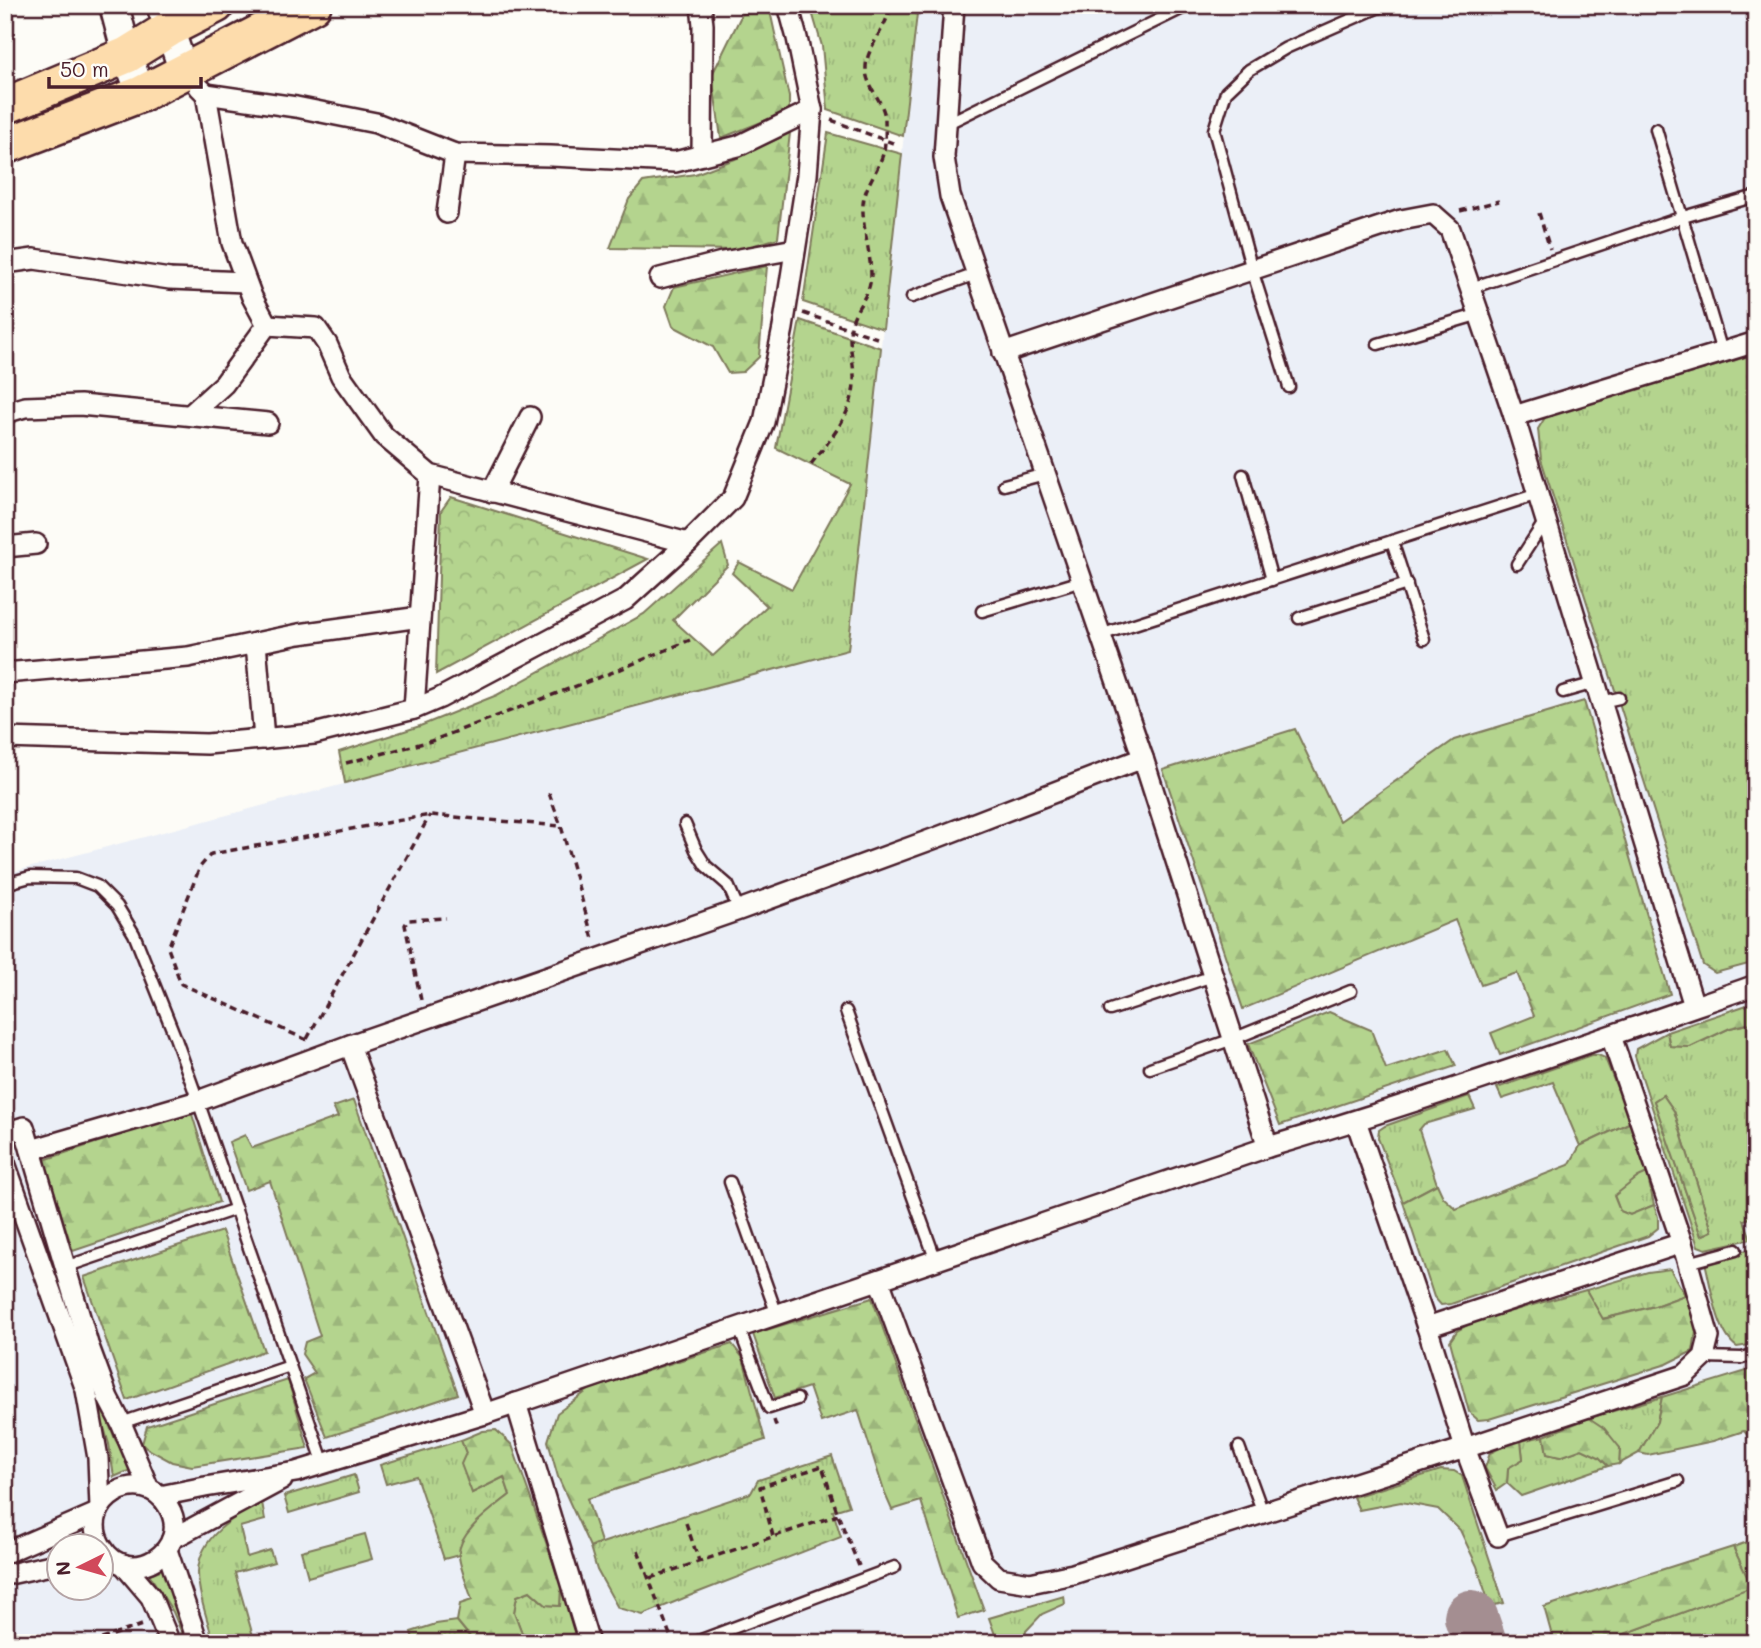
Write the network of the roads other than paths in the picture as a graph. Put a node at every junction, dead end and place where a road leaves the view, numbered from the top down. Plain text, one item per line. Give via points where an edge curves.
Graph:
1 (114, 5) edge
2 (216, 5) edge
3 (313, 5) edge
4 (701, 5) edge
5 (788, 5) edge
6 (954, 5) edge
7 (1189, 5) edge
8 (1384, 5) edge
9 (165, 17) edge
10 (127, 55) junction
11 (195, 83) junction
12 (141, 94) junction
13 (5, 106) edge
14 (819, 114) junction
15 (945, 124) junction
16 (1656, 129) dead end
17 (5, 146) edge
18 (455, 154) junction
19 (702, 155) junction
20 (1756, 196) edge
21 (447, 213) dead end
22 (1683, 218) junction
23 (795, 249) junction
24 (5, 263) edge
25 (1252, 270) junction
26 (976, 274) junction
27 (660, 278) dead end
28 (246, 282) junction
29 (1471, 288) junction
30 (912, 297) dead end
31 (1480, 314) junction
32 (267, 325) junction
33 (1756, 342) edge
34 (1378, 344) dead end
35 (1722, 352) junction
36 (1003, 353) junction
37 (1289, 387) dead end
38 (5, 413) edge
39 (190, 415) junction
40 (1514, 416) junction
41 (530, 417) dead end
42 (268, 423) dead end
43 (1045, 474) junction
44 (430, 475) junction
45 (1243, 475) dead end
46 (1004, 485) dead end
47 (492, 492) junction
48 (1538, 494) junction
49 (1545, 520) junction
50 (1392, 541) junction
51 (688, 543) junction
52 (36, 544) dead end
53 (5, 547) edge
54 (1517, 564) dead end
55 (1272, 580) junction
56 (1082, 581) junction
57 (1407, 584) junction
58 (982, 611) dead end
59 (420, 617) junction
60 (1299, 618) dead end
61 (1101, 635) junction
62 (1424, 639) dead end
63 (256, 643) junction
64 (5, 673) edge
65 (1595, 683) junction
66 (1563, 692) dead end
67 (414, 709) junction
68 (5, 738) edge
69 (264, 739) junction
70 (1143, 758) junction
71 (685, 824) dead end
72 (5, 884) edge
73 (739, 910) junction
74 (1213, 976) junction
75 (1756, 985) edge
76 (1350, 991) dead end
77 (1694, 1006) junction
78 (1110, 1010) dead end
79 (846, 1012) dead end
80 (1611, 1036) junction
81 (1233, 1039) junction
82 (350, 1045) junction
83 (1150, 1068) dead end
84 (198, 1101) junction
85 (1356, 1121) junction
86 (5, 1133) edge
87 (1268, 1147) junction
88 (31, 1150) junction
89 (5, 1163) edge
90 (730, 1182) dead end
91 (236, 1209) junction
92 (1682, 1243) junction
93 (1736, 1250) dead end
94 (936, 1261) junction
95 (1688, 1263) junction
96 (65, 1267) junction
97 (879, 1280) junction
98 (777, 1315) junction
99 (1427, 1326) junction
100 (739, 1328) junction
101 (1756, 1354) edge
102 (1704, 1357) junction
103 (290, 1366) junction
104 (797, 1399) dead end
105 (516, 1403) junction
106 (485, 1414) junction
107 (121, 1423) junction
108 (1239, 1447) dead end
109 (1465, 1448) junction
110 (324, 1464) junction
111 (296, 1472) junction
112 (1678, 1481) dead end
113 (154, 1492) junction
114 (99, 1510) junction
115 (1263, 1513) junction
116 (96, 1532) edge
117 (1498, 1536) joint
118 (169, 1544) junction
119 (5, 1553) edge
120 (116, 1559) edge
121 (116, 1564) edge
122 (46, 1566) edge
123 (895, 1567) dead end
124 (5, 1575) edge
125 (170, 1643) edge
126 (198, 1643) edge
127 (589, 1643) edge
128 (693, 1643) edge

1 - 10 street
2 - 9 highway
3 - 11 highway
4 - 19 street
5 - 14 street
6 - 15 street
7 - 15 lane
8 - 25 lane via 1286,48 1249,70 1226,92 1214,130
9 - 10 highway
9 - 11 street
10 - 12 street
10 - 13 highway
11 - 12 highway
11 - 18 street via 376,123
11 - 28 street via 232,243
12 - 17 highway
14 - 19 street
14 - 23 street
15 - 26 street via 950,196
16 - 22 lane
18 - 19 street via 675,162
18 - 21 street
20 - 22 lane
22 - 29 lane
22 - 35 lane
23 - 27 street
23 - 51 street via 764,422 733,498
24 - 28 street via 34,259 170,279
25 - 29 street via 1401,220 1433,214 1450,229
25 - 36 street
25 - 37 lane
26 - 30 lane
26 - 36 street
28 - 32 street
29 - 31 street
31 - 34 lane
31 - 40 street
32 - 39 street via 224,384
32 - 44 street via 316,328 341,376 384,436
33 - 35 street
35 - 40 street
36 - 43 street
38 - 39 street via 25,407 80,405
39 - 42 street
40 - 48 street
41 - 47 street
43 - 46 lane
43 - 56 street
44 - 47 street
44 - 59 street
45 - 55 lane
47 - 51 street
48 - 49 street
48 - 50 lane
49 - 54 lane
49 - 65 street
50 - 55 lane
50 - 57 lane
51 - 67 street via 625,600
52 - 53 street
55 - 61 lane
56 - 58 lane
56 - 61 street
57 - 60 lane
57 - 62 lane
59 - 63 street
59 - 67 street
61 - 70 street
63 - 64 street via 188,657
63 - 69 street
65 - 66 lane
65 - 77 street via 1610,700
67 - 69 street via 314,734
68 - 69 street via 207,744
70 - 73 street
70 - 74 street
71 - 73 lane via 706,866 728,885
72 - 84 lane via 30,877 76,878 97,886 117,906 134,934
73 - 82 street
74 - 78 lane
74 - 81 street
75 - 77 street
76 - 81 lane
77 - 80 street
79 - 94 lane
80 - 85 street
80 - 92 street
81 - 83 lane
81 - 87 street
82 - 84 street
82 - 106 street
84 - 88 street
84 - 91 lane
85 - 87 street
85 - 99 street
86 - 88 street via 24,1127
87 - 94 street
88 - 96 street
89 - 114 street via 86,1390 98,1458
90 - 98 lane
91 - 96 lane
91 - 103 lane
92 - 95 street
92 - 99 street
93 - 95 lane
94 - 97 street
95 - 102 street via 1709,1338
96 - 107 street via 88,1344
97 - 98 street
97 - 115 street via 982,1562 999,1578 1030,1583 1073,1574
98 - 100 street
99 - 109 street
100 - 104 lane via 769,1408
100 - 105 street
101 - 102 lane
102 - 109 street via 1685,1375
103 - 107 lane
103 - 110 lane
105 - 106 street
105 - 127 street
106 - 110 street
107 - 113 street
108 - 115 lane
109 - 115 street
109 - 117 street
110 - 111 street
111 - 113 street
111 - 118 street
112 - 117 lane
113 - 114 street via 135,1486 121,1489
113 - 118 street via 173,1515
114 - 116 street
114 - 119 street
118 - 120 street via 152,1562 132,1566
118 - 126 street
121 - 125 street via 151,1597
122 - 124 street
123 - 128 lane

